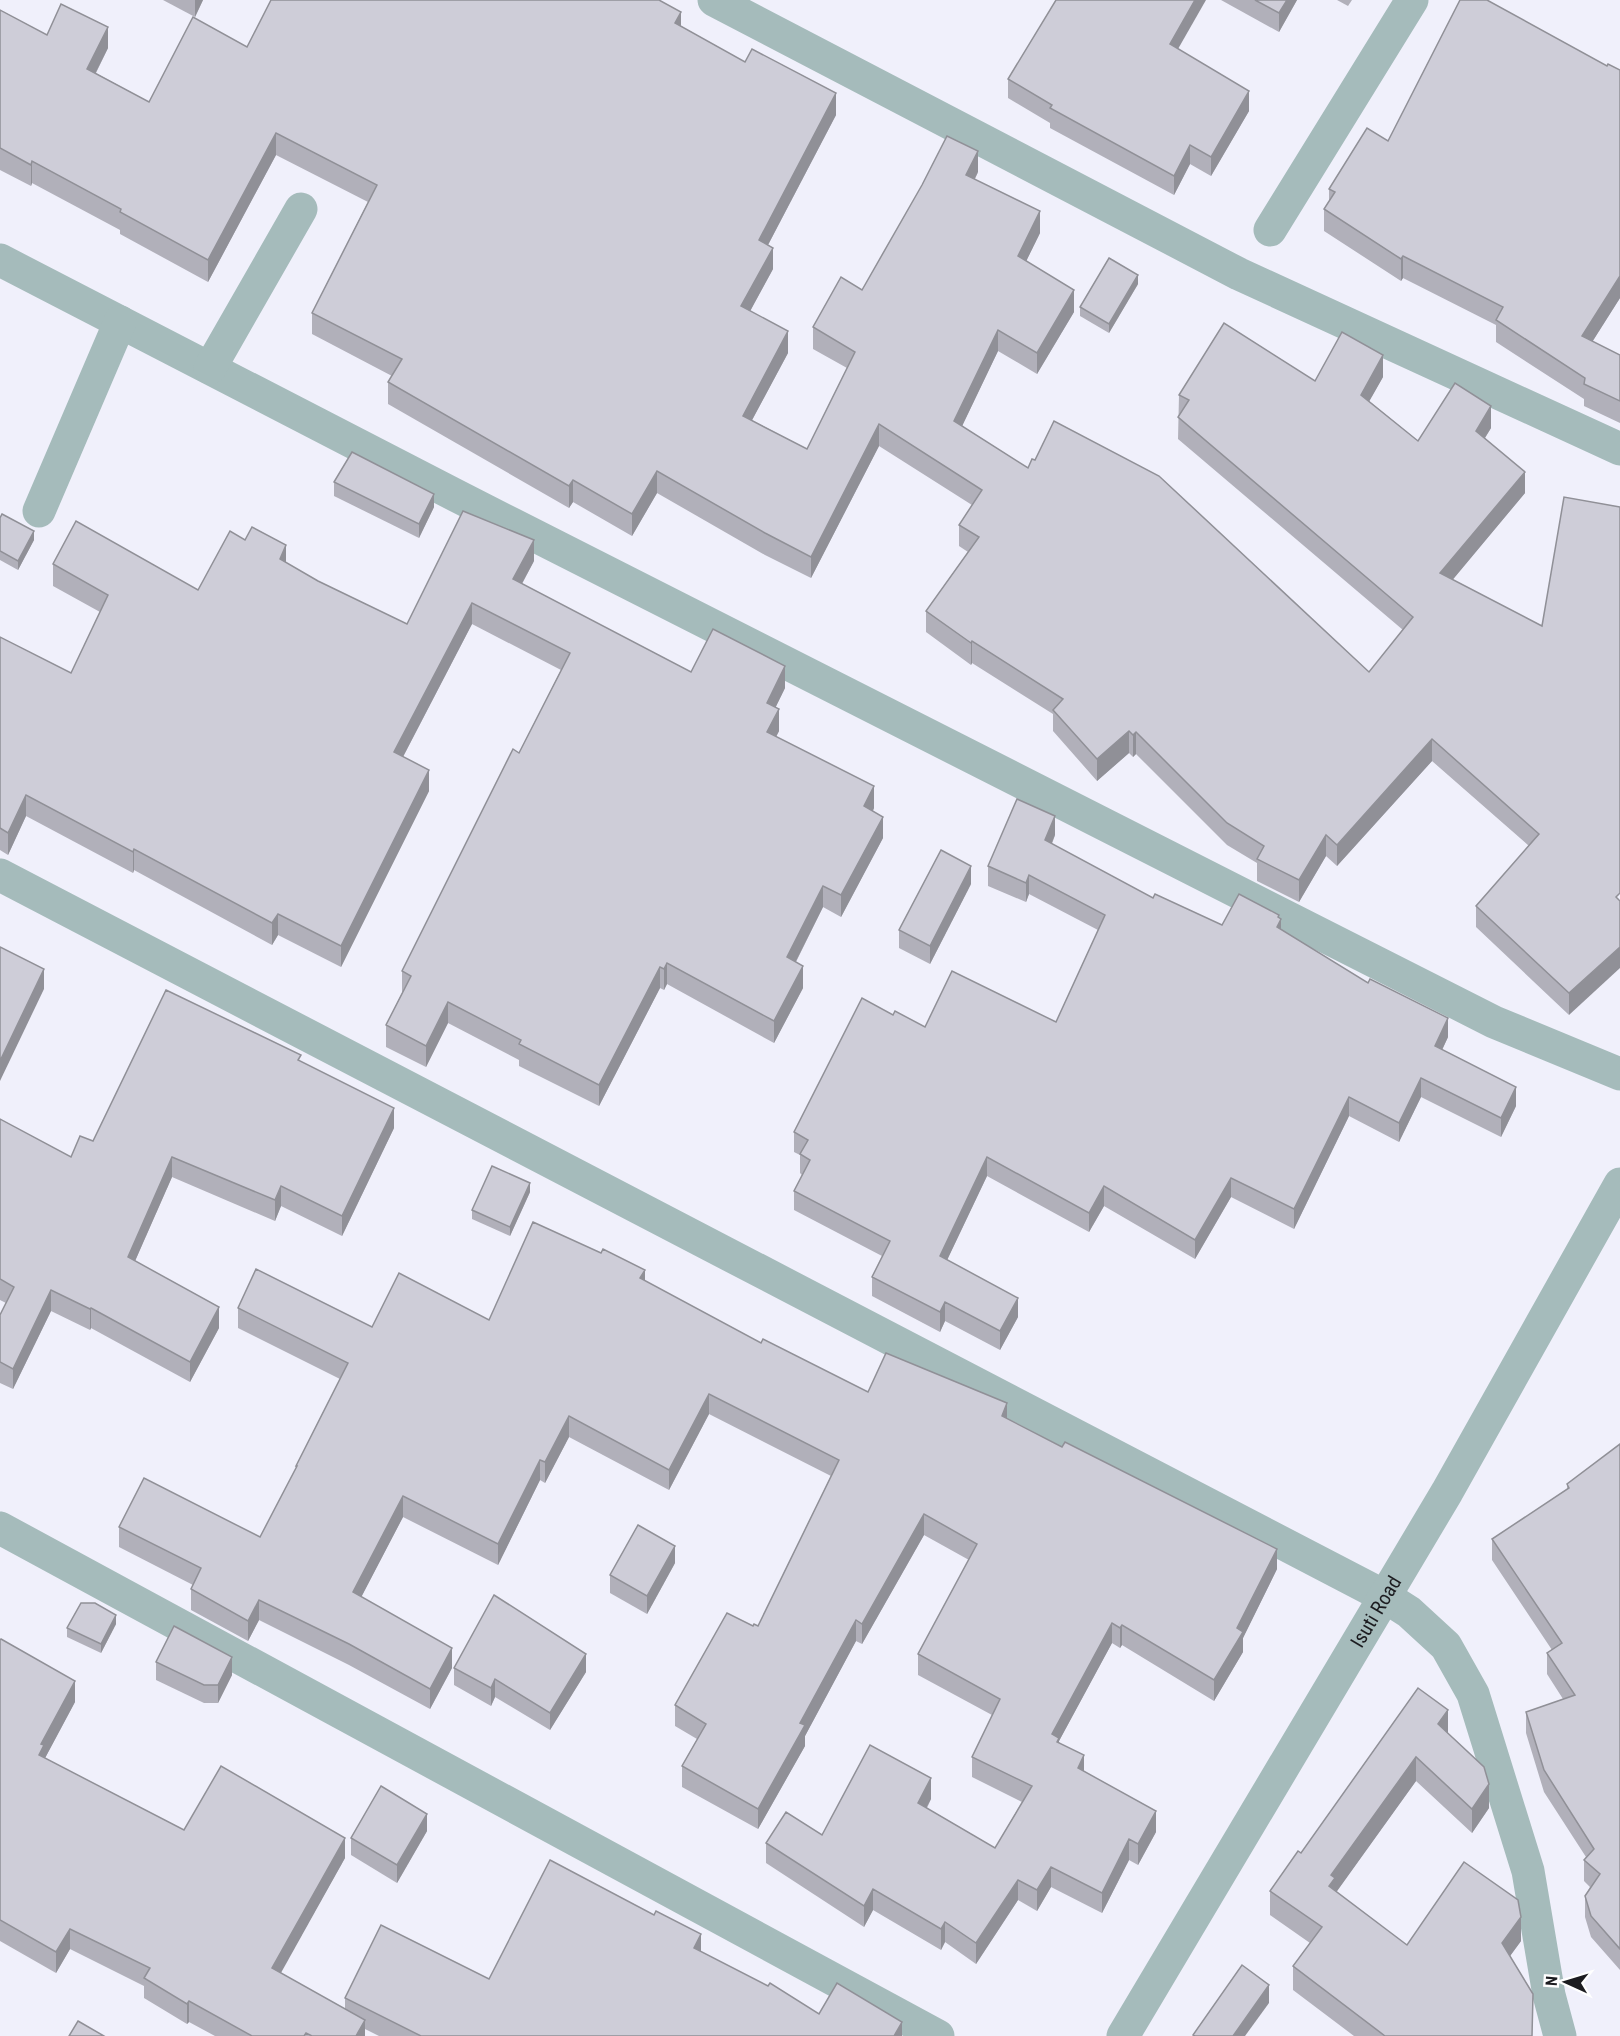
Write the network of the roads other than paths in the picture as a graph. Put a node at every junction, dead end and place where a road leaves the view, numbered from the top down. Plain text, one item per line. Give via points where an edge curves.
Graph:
1 (714, 0) edge
2 (1412, 0) edge
3 (758, 10) edge
4 (301, 209) dead end
5 (1270, 230) dead end
6 (0, 260) edge
7 (120, 322) junction
8 (210, 368) junction
9 (1620, 449) edge
10 (39, 511) dead end
11 (0, 875) edge
12 (1620, 1074) edge
13 (1620, 1184) edge
14 (0, 1528) edge
15 (1384, 1596) junction
16 (938, 2036) edge
17 (1123, 2036) edge
18 (1560, 2036) edge

1 - 3 street
2 - 5 street
3 - 9 street via 1239,274
4 - 8 street
6 - 7 street
7 - 8 street
7 - 10 street
8 - 12 street via 1494,1022
11 - 15 street
13 - 15 street, Isuti Road via 1453,1482
14 - 16 street
15 - 17 street, Isuti Road
15 - 18 street via 1409,1612 1446,1646 1473,1694 1528,1871

